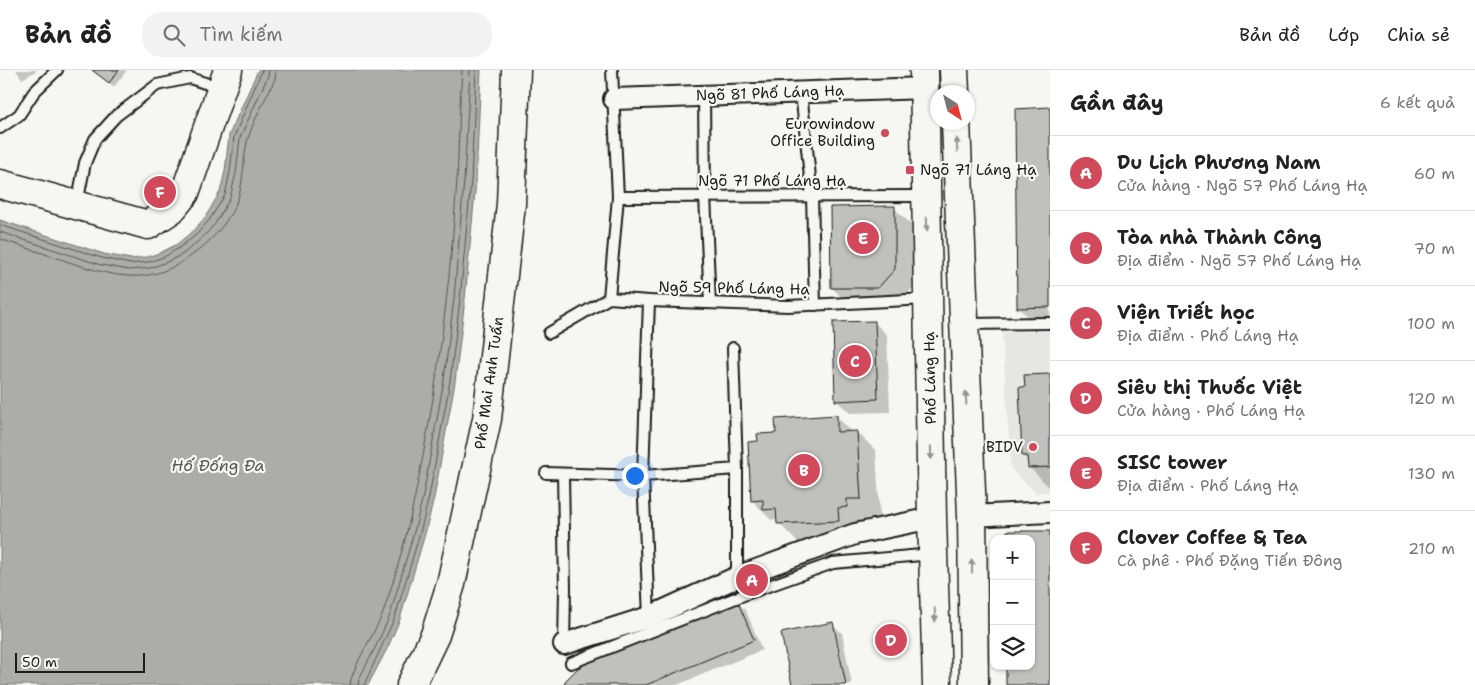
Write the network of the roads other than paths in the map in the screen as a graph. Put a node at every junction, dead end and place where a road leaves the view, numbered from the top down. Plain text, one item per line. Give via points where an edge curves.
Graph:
1 (57, 70) edge
2 (516, 70) edge
3 (612, 70) edge
4 (954, 70) edge
5 (225, 79) edge
6 (925, 79) edge
7 (955, 85) edge
8 (801, 92) junction
9 (704, 95) junction
10 (614, 99) junction
11 (0, 128) edge
12 (956, 130) edge
13 (0, 184) edge
14 (705, 196) junction
15 (812, 196) junction
16 (926, 196) junction
17 (618, 197) junction
18 (77, 205) junction
19 (609, 298) junction
20 (928, 299) junction
21 (649, 301) junction
22 (710, 304) junction
23 (815, 305) junction
24 (963, 312) junction
25 (1050, 322) edge
26 (549, 333) dead end
27 (733, 348) dead end
28 (737, 470) junction
29 (546, 473) dead end
30 (562, 474) junction
31 (643, 476) junction
32 (1050, 512) edge
33 (972, 516) junction
34 (932, 518) junction
35 (933, 554) junction
36 (737, 578) junction
37 (649, 617) junction
38 (564, 644) joint
39 (572, 663) dead end
40 (411, 685) edge
41 (937, 685) edge
42 (974, 685) edge

1 - 11 lane via 34,92 19,115
2 - 40 main road, Phố Mai Anh Tuấn via 511,204 487,419 451,584 435,635
3 - 10 lane
4 - 7 main road
5 - 18 lane via 190,78 156,85 116,116 94,139 85,163
5 - 18 main road via 185,193 172,210 148,225
6 - 8 street, Ngõ 81 Phố Láng Hạ
6 - 16 main road, Phố Láng Hạ
8 - 9 street, Ngõ 81 Phố Láng Hạ
8 - 15 lane
9 - 10 street, Ngõ 81 Phố Láng Hạ
9 - 14 lane
10 - 17 lane
24 -> 12 main road
13 - 18 main road
14 - 15 lane, Ngõ 71 Phố Láng Hạ
14 - 17 lane, Ngõ 71 Phố Láng Hạ
14 - 22 lane
15 - 16 lane, Ngõ 71 Phố Láng Hạ
15 - 23 lane
16 -> 20 main road, Phố Láng Hạ
17 - 19 lane
19 - 21 lane, Ngõ 59 Phố Láng Hạ
19 - 26 lane
20 - 23 lane, Ngõ 59 Phố Láng Hạ
20 - 24 main road
20 -> 34 main road, Phố Láng Hạ
21 - 22 lane, Ngõ 59 Phố Láng Hạ
21 - 31 lane
22 - 23 lane, Ngõ 59 Phố Láng Hạ
24 - 25 lane
33 -> 24 main road
27 - 28 lane
28 - 31 lane
28 - 36 lane
29 - 30 lane
30 - 31 lane
30 - 38 lane
31 - 37 lane
32 - 33 street
42 -> 33 main road
34 - 35 main road, Phố Láng Hạ
34 - 36 street via 855,534
35 - 39 lane via 833,563
35 -> 41 main road, Phố Láng Hạ
36 - 37 street
37 - 38 street

